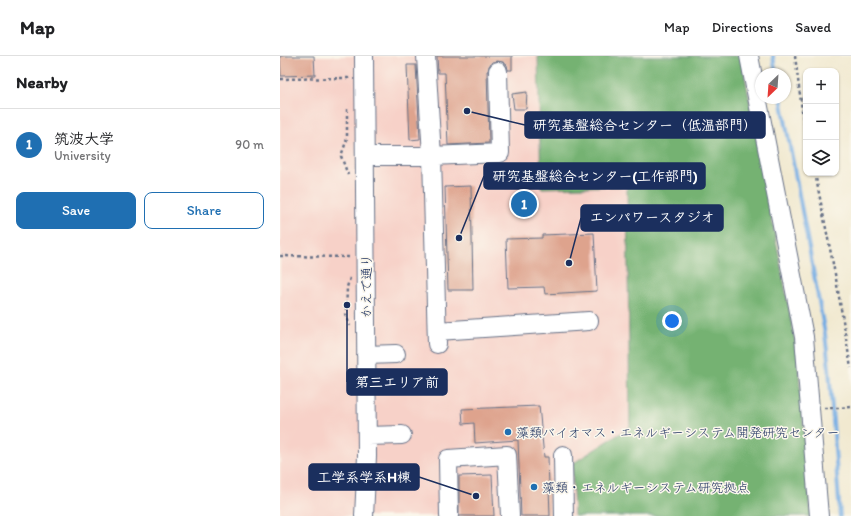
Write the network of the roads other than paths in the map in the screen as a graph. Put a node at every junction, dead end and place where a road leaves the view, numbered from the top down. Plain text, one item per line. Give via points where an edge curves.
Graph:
1 (364, 56) edge
2 (426, 56) edge
3 (749, 56) edge
4 (498, 71) dead end
5 (366, 156) junction
6 (432, 156) junction
7 (589, 321) dead end
8 (396, 354) dead end
9 (366, 355) junction
10 (402, 435) dead end
11 (367, 436) junction
12 (563, 455) dead end
13 (364, 516) edge
14 (450, 516) edge
15 (510, 516) edge
16 (564, 516) edge
17 (819, 516) edge

1 - 5 street, かえで通り
2 - 6 street
3 - 17 street via 804,336
4 - 6 street via 500,153
5 - 6 street
5 - 9 street, かえで通り
6 - 7 street via 437,337
8 - 9 street
9 - 11 street, かえで通り
10 - 11 street
11 - 13 street, かえで通り
12 - 16 street
14 - 15 street via 448,459 508,455

